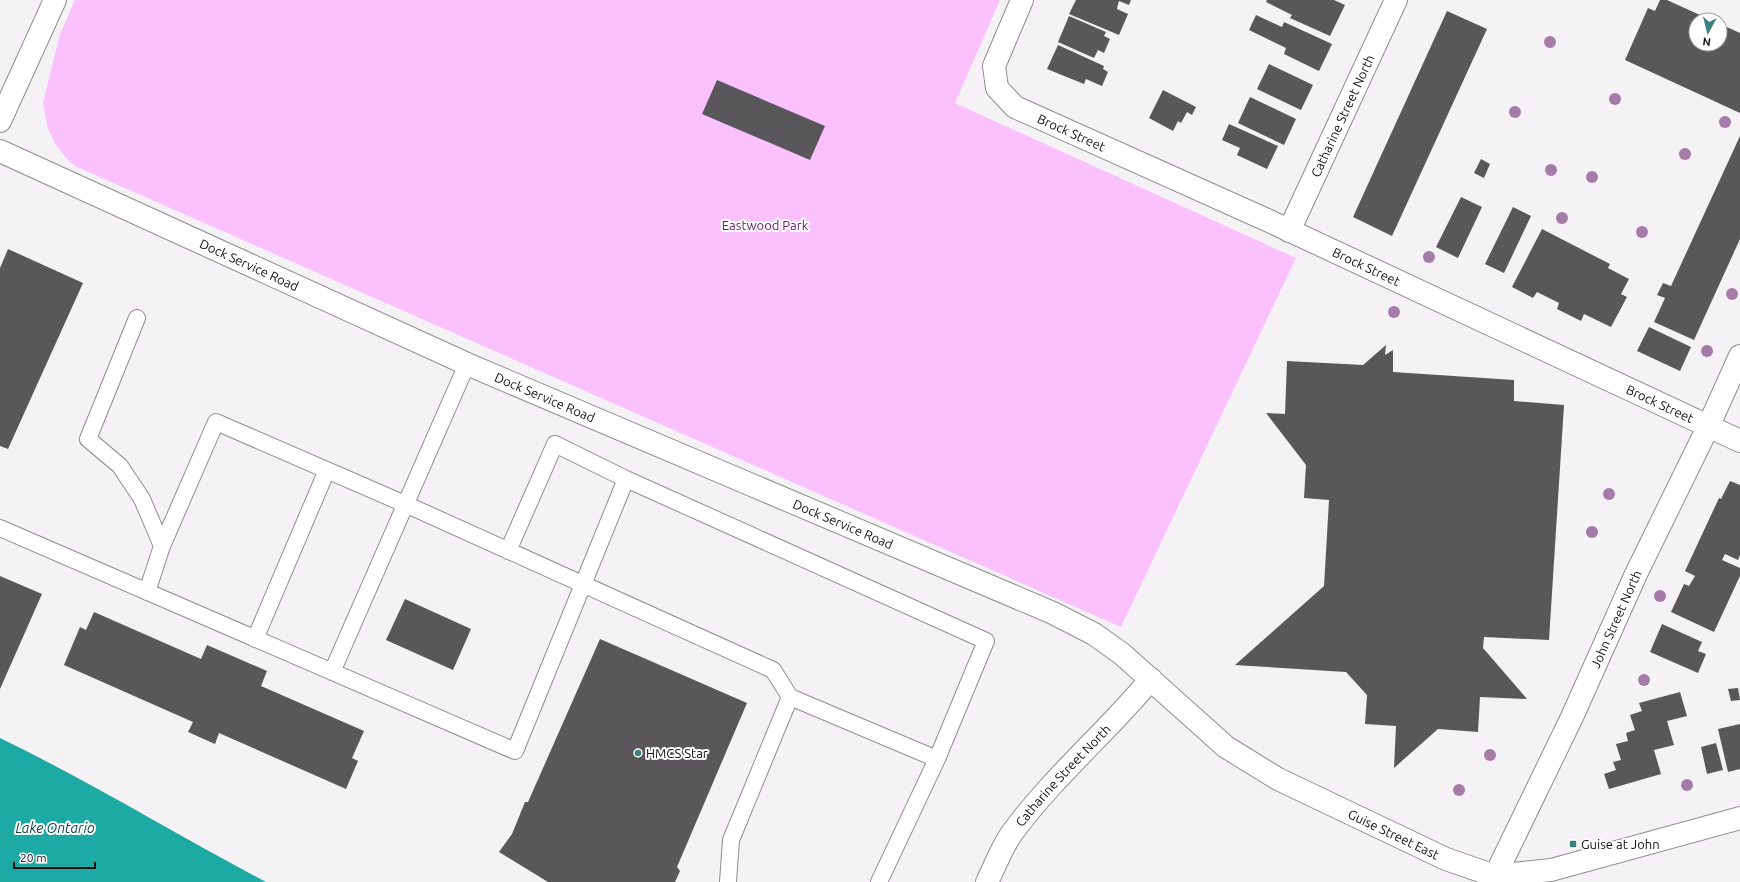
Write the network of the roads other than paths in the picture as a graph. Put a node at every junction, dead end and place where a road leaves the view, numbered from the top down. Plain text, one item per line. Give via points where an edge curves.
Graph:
1 (55, 0) edge
2 (1022, 0) edge
3 (1396, 0) edge
4 (0, 121) edge
5 (0, 152) edge
6 (1289, 231) junction
7 (138, 318) dead end
8 (1740, 356) edge
9 (467, 364) junction
10 (1708, 427) junction
11 (1740, 441) edge
12 (327, 470) junction
13 (626, 479) junction
14 (405, 504) junction
15 (0, 528) edge
16 (162, 546) junction
17 (508, 551) junction
18 (582, 585) junction
19 (148, 592) junction
20 (1094, 634) joint
21 (255, 639) junction
22 (332, 672) junction
23 (1151, 679) junction
24 (790, 697) junction
25 (937, 759) junction
26 (1740, 818) edge
27 (1494, 879) edge
28 (728, 882) edge
29 (879, 882) edge
30 (987, 882) edge

1 - 4 street
2 - 6 street, Brock Street via 994,66 997,88 1015,107
3 - 6 street, Catharine Street North
5 - 9 street, Dock Service Road
6 - 10 street, Brock Street
7 - 16 lane via 88,439 120,466 142,499
8 - 10 street, John Street North
9 - 14 lane
9 - 20 street, Dock Service Road via 1053,613
10 - 11 street, Brock Street
10 - 27 street, John Street North via 1636,574 1572,717
12 - 14 lane
12 - 16 lane via 216,422
12 - 21 lane
13 - 17 lane via 555,444
13 - 18 lane
13 - 25 lane via 986,641
14 - 17 lane
14 - 22 lane
15 - 19 lane
16 - 19 lane
17 - 18 lane
18 - 22 lane via 515,751
18 - 24 lane via 773,670
19 - 21 lane
20 - 23 street, Guise Street East
21 - 22 lane
23 - 27 street, Guise Street East via 1226,747 1278,779 1446,859
23 - 30 street, Catharine Street North via 1125,710 1052,783 1011,834
24 - 25 lane
24 - 28 lane via 731,840
25 - 29 lane
26 - 27 street, Guise Street East via 1551,870

